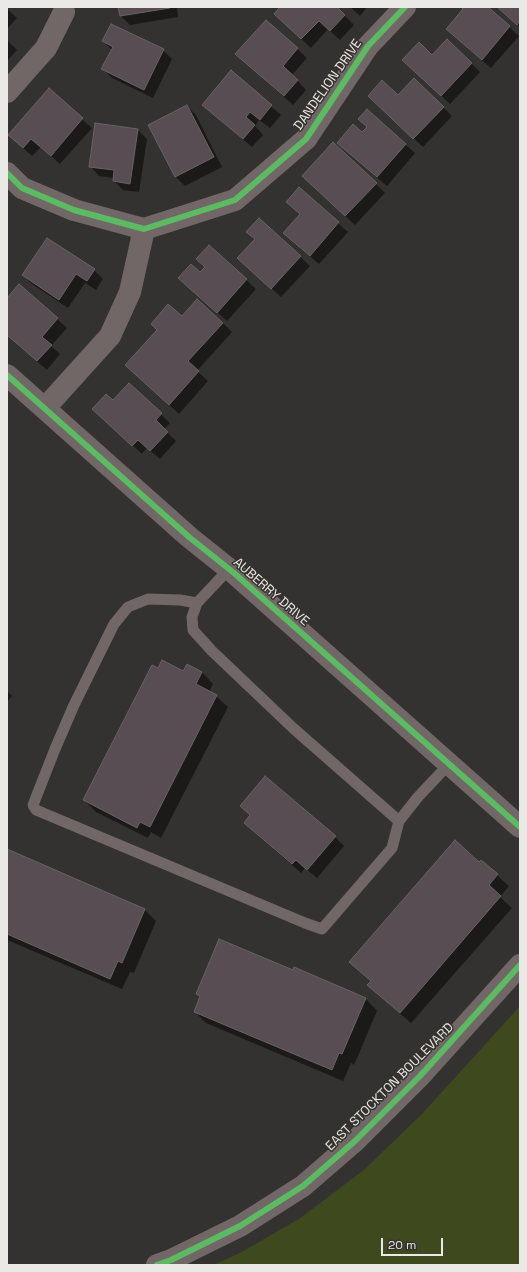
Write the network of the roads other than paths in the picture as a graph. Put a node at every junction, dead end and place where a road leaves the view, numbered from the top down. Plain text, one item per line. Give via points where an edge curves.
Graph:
1 (404, 7) edge
2 (64, 12) dead end
3 (7, 92) edge
4 (7, 173) edge
5 (144, 229) junction
6 (7, 375) edge
7 (44, 408) junction
8 (229, 570) junction
9 (197, 602) junction
10 (449, 764) junction
11 (399, 821) junction
12 (520, 827) edge
13 (520, 965) edge
14 (156, 1265) edge

1 - 5 street, DANDELION DRIVE via 368,46 306,139 235,200
2 - 3 street via 46,48
4 - 5 street via 22,188 74,210
5 - 7 street via 130,292 110,336
6 - 7 street, AUBERRY DRIVE
7 - 8 street, AUBERRY DRIVE
8 - 9 lane
8 - 10 street, AUBERRY DRIVE
9 - 11 lane via 192,617 193,630 212,652 293,728
9 - 11 lane via 148,599 128,607 114,624 68,720 33,805 36,810 322,929 392,848
10 - 11 lane
10 - 12 street, AUBERRY DRIVE
13 - 14 street, EAST STOCKTON BOULEVARD via 420,1076 355,1141 303,1186 240,1226

